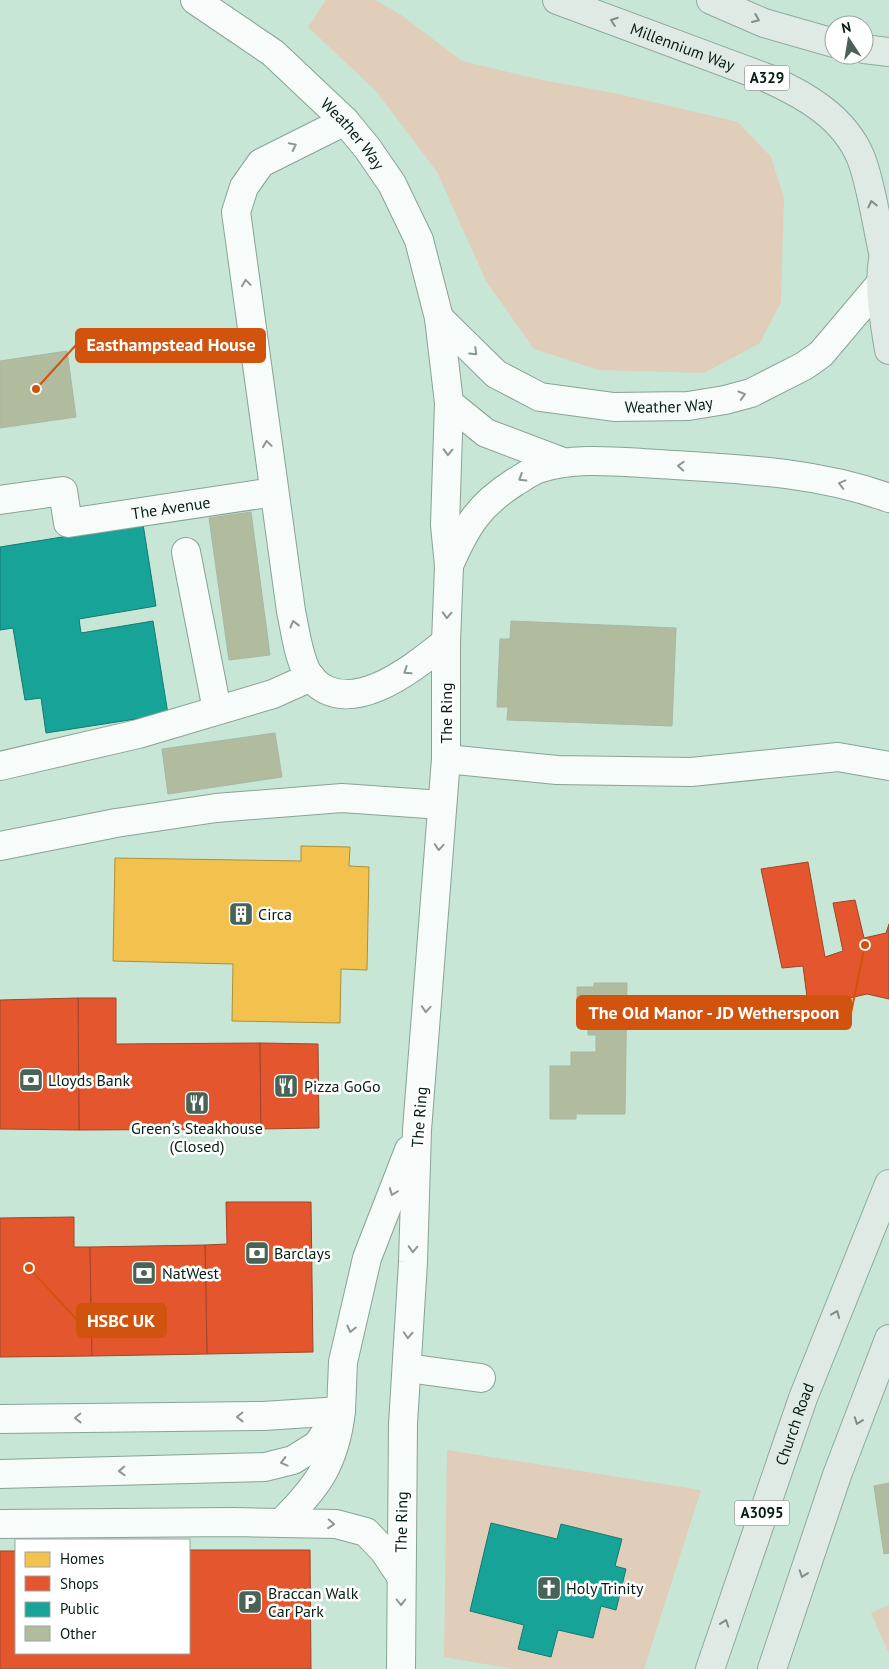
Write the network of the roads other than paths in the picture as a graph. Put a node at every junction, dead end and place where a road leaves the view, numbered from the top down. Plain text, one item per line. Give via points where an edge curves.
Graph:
1 (195, 0) edge
2 (557, 0) edge
3 (711, 0) edge
4 (824, 40) edge
5 (874, 50) edge
6 (889, 52) edge
7 (345, 121) junction
8 (886, 244) edge
9 (882, 282) junction
10 (439, 318) junction
11 (889, 350) edge
12 (449, 403) junction
13 (563, 462) junction
14 (274, 492) junction
15 (889, 498) edge
16 (0, 500) edge
17 (186, 552) dead end
18 (449, 566) junction
19 (446, 642) junction
20 (311, 677) junction
21 (217, 710) junction
22 (446, 759) junction
23 (0, 766) edge
24 (889, 766) edge
25 (442, 805) junction
26 (0, 846) edge
27 (417, 1130) junction
28 (889, 1184) edge
29 (889, 1339) edge
30 (407, 1368) junction
31 (481, 1378) dead end
32 (341, 1412) junction
33 (0, 1419) edge
34 (0, 1474) edge
35 (282, 1522) junction
36 (0, 1524) edge
37 (400, 1575) junction
38 (401, 1669) edge
39 (710, 1669) edge
40 (772, 1669) edge

1 - 7 street, Weather Way via 273,53
8 -> 2 main road, Millennium Way / A329 via 861,159 849,137 823,110 800,93 767,78
3 -> 4 main road via 764,22
5 - 6 main road
7 - 10 street, Weather Way via 392,184 407,213 419,240
14 -> 7 street via 236,212 244,187 261,163
8 - 9 main road, A329
10 -> 9 street, Weather Way via 496,374 540,397 614,407 688,406 751,393 804,366 821,354
9 - 11 main road, A329
10 - 12 street, Weather Way
12 - 13 street via 486,433
12 -> 18 street, Weather Way via 445,525
15 -> 13 street via 836,482 790,473 636,463
13 -> 18 street via 536,469 490,499 465,530
14 - 16 street, The Avenue via 68,523 63,491
20 -> 14 street via 301,656 291,611
17 - 21 street
18 -> 19 street, The Ring
19 -> 20 street via 409,671 363,693 332,693
19 - 22 street, The Ring
20 - 21 street via 273,694
21 - 23 street via 138,734
22 - 24 street via 557,770 691,772 838,757
22 - 25 street, The Ring
25 - 26 street via 342,798 216,808
25 -> 27 street, The Ring
27 -> 30 street, The Ring
27 -> 32 street via 367,1258 343,1362
39 -> 28 main road, Church Road / A3095 via 780,1461
29 -> 40 main road via 837,1475
30 - 31 street
30 - 37 street, The Ring
32 -> 33 street
32 -> 34 street via 318,1445 293,1460 265,1467
32 - 35 street via 338,1438 330,1462 308,1496
35 - 36 street
35 -> 37 street via 336,1524 366,1532
37 -> 38 street, The Ring

